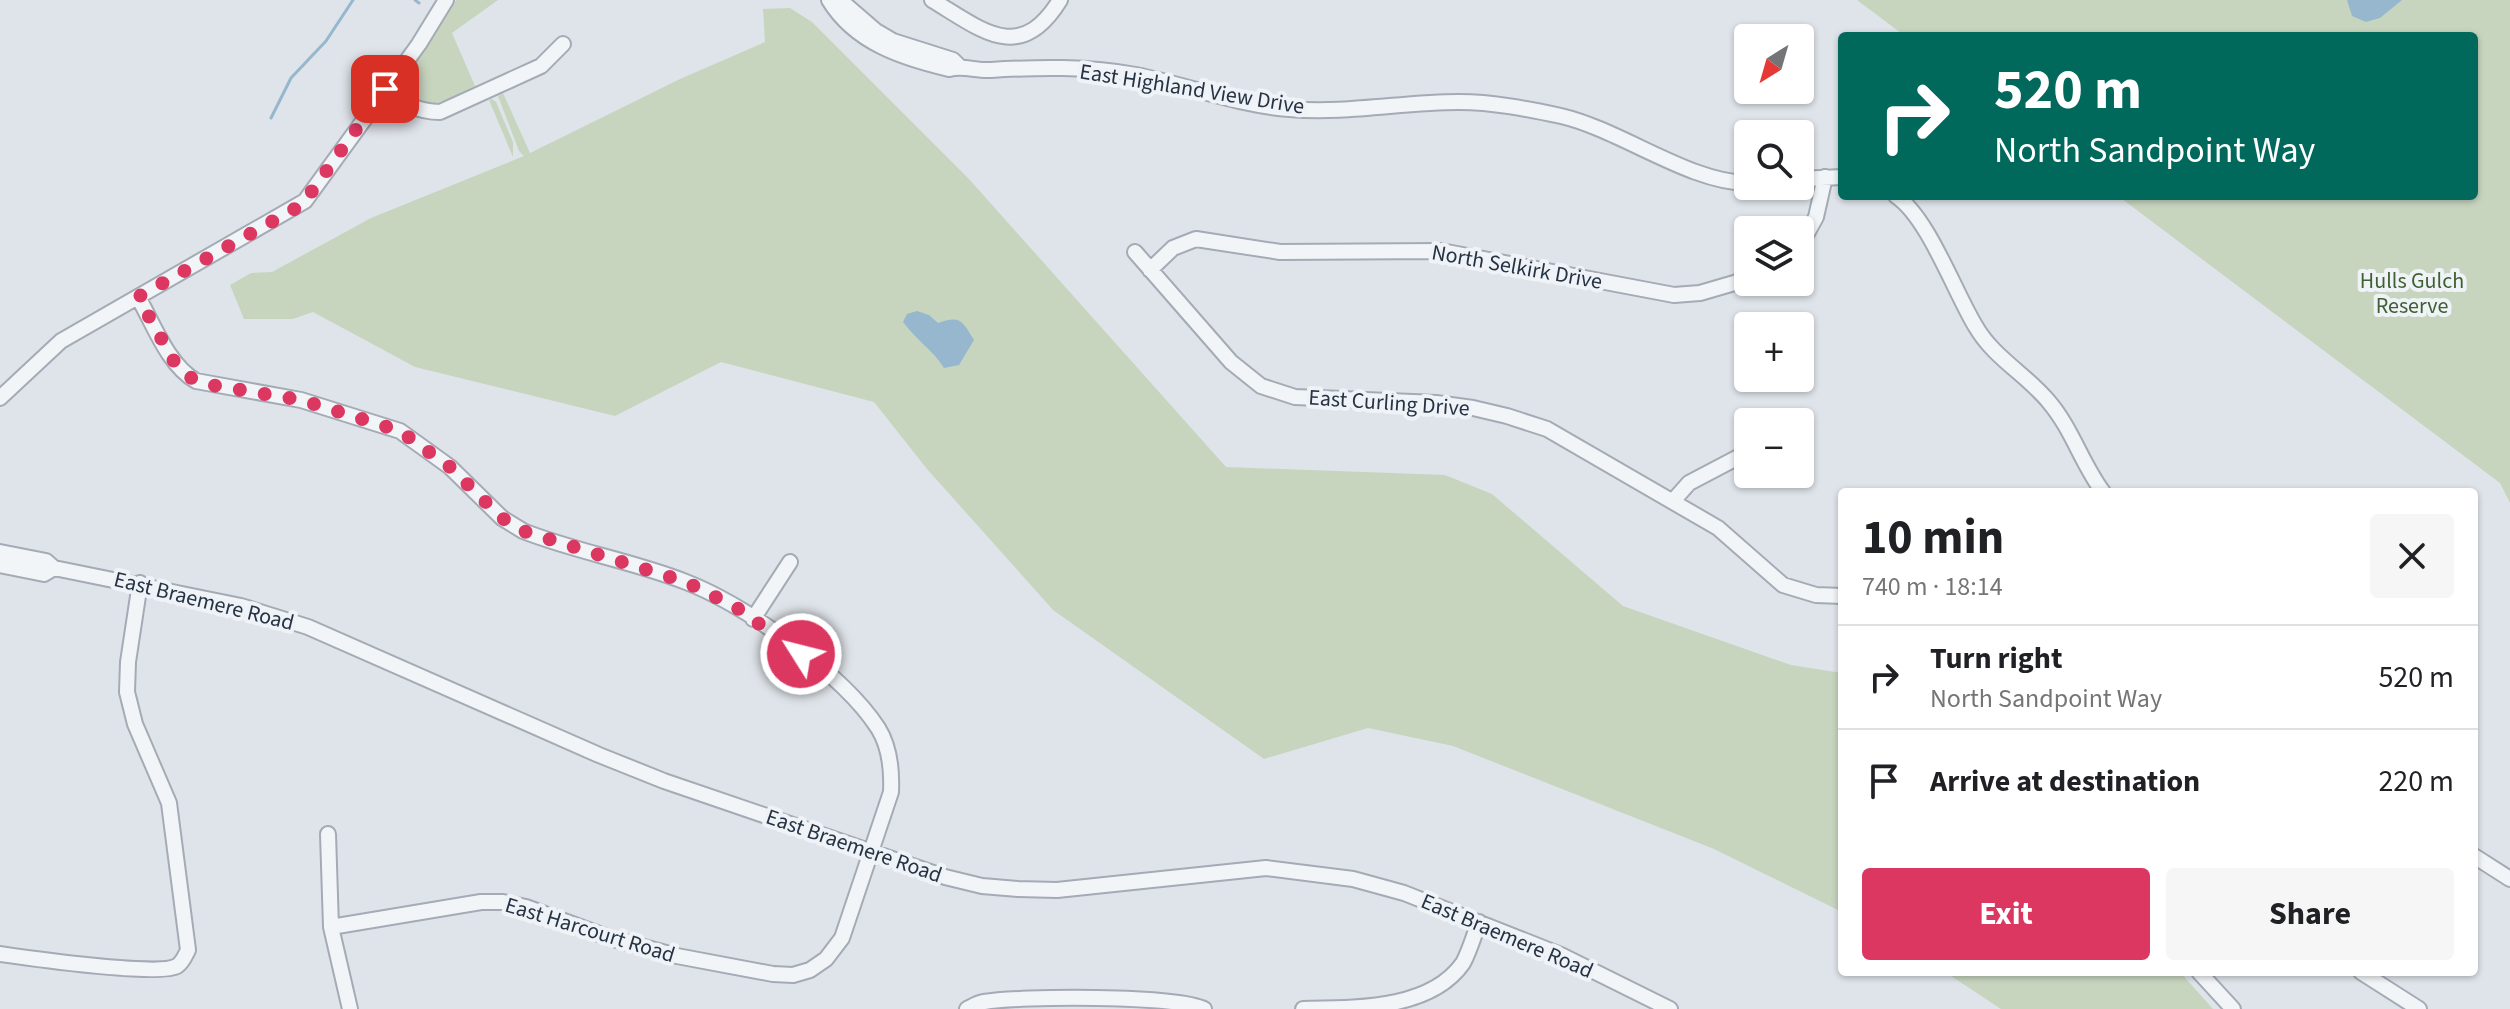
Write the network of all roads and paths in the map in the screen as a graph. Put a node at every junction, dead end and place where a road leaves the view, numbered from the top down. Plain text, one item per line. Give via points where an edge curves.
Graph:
1 (446, 0) edge
2 (829, 0) edge
3 (840, 0) edge
4 (932, 0) edge
5 (1060, 0) edge
6 (563, 44) dead end
7 (959, 66) junction
8 (385, 89) junction
9 (1825, 177) junction
10 (1838, 177) edge
11 (1814, 178) edge
12 (1734, 182) edge
13 (1902, 200) edge
14 (1814, 221) edge
15 (1135, 252) dead end
16 (1150, 270) junction
17 (1734, 283) edge
18 (138, 297) junction
19 (0, 398) edge
20 (1734, 459) edge
21 (2101, 488) edge
22 (1673, 501) junction
23 (0, 552) edge
24 (790, 562) dead end
25 (0, 565) edge
26 (54, 568) junction
27 (140, 583) junction
28 (1838, 596) edge
29 (753, 619) junction
30 (328, 834) dead end
31 (870, 853) junction
32 (2478, 859) edge
33 (2510, 879) edge
34 (1479, 922) junction
35 (331, 927) junction
36 (0, 954) edge
37 (2203, 976) edge
38 (2367, 976) edge
39 (350, 1009) edge
40 (967, 1009) edge
41 (1204, 1009) edge
42 (1303, 1009) edge
43 (1670, 1009) edge
44 (2233, 1009) edge
45 (2419, 1009) edge

1 - 8 street
2 - 7 street, East Highland View Drive via 850,25 888,51 949,69
3 - 7 street, East Highland View Drive via 893,41
4 - 5 street via 980,29 1014,37 1038,29
6 - 8 street via 541,66 440,112 411,107
7 - 12 street, East Highland View Drive via 1101,70 1290,109 1461,102 1512,106 1565,117
8 - 18 street via 298,207
9 - 10 street
9 - 11 street
9 - 14 street
13 - 21 street via 1922,226 1977,329 2051,405
15 - 16 street, East Curling Drive
16 - 17 street, North Selkirk Drive via 1173,248 1196,239 1280,252 1441,251 1674,295
16 - 22 street, East Curling Drive via 1231,362 1261,386 1295,397 1436,403 1507,416 1547,429
18 - 19 street via 48,350
18 - 29 street, East Harcourt Road via 175,363 196,381 301,400 400,431 523,531 686,582
20 - 22 street via 1689,483
22 - 28 street, East Curling Drive via 1734,539 1783,585
23 - 26 street, East Braemere Road via 46,561
24 - 29 street
25 - 26 street, East Braemere Road via 44,574
26 - 27 street, East Braemere Road
27 - 31 street, East Braemere Road via 308,627 599,755
27 - 36 street via 127,692 169,803 188,950 170,969
29 - 31 street, East Harcourt Road via 843,687 878,728 892,770 891,792
30 - 35 street
31 - 34 street, East Braemere Road via 982,886 1018,889 1057,890 1266,868 1315,873 1404,893
31 - 35 street, East Harcourt Road via 842,938 826,959 793,975 677,956 503,902
32 - 33 street
34 - 42 street via 1450,982 1427,1000 1405,1006
34 - 43 street, East Braemere Road
35 - 39 street
37 - 44 street
38 - 45 street
40 - 41 street via 1004,1000 1131,999

